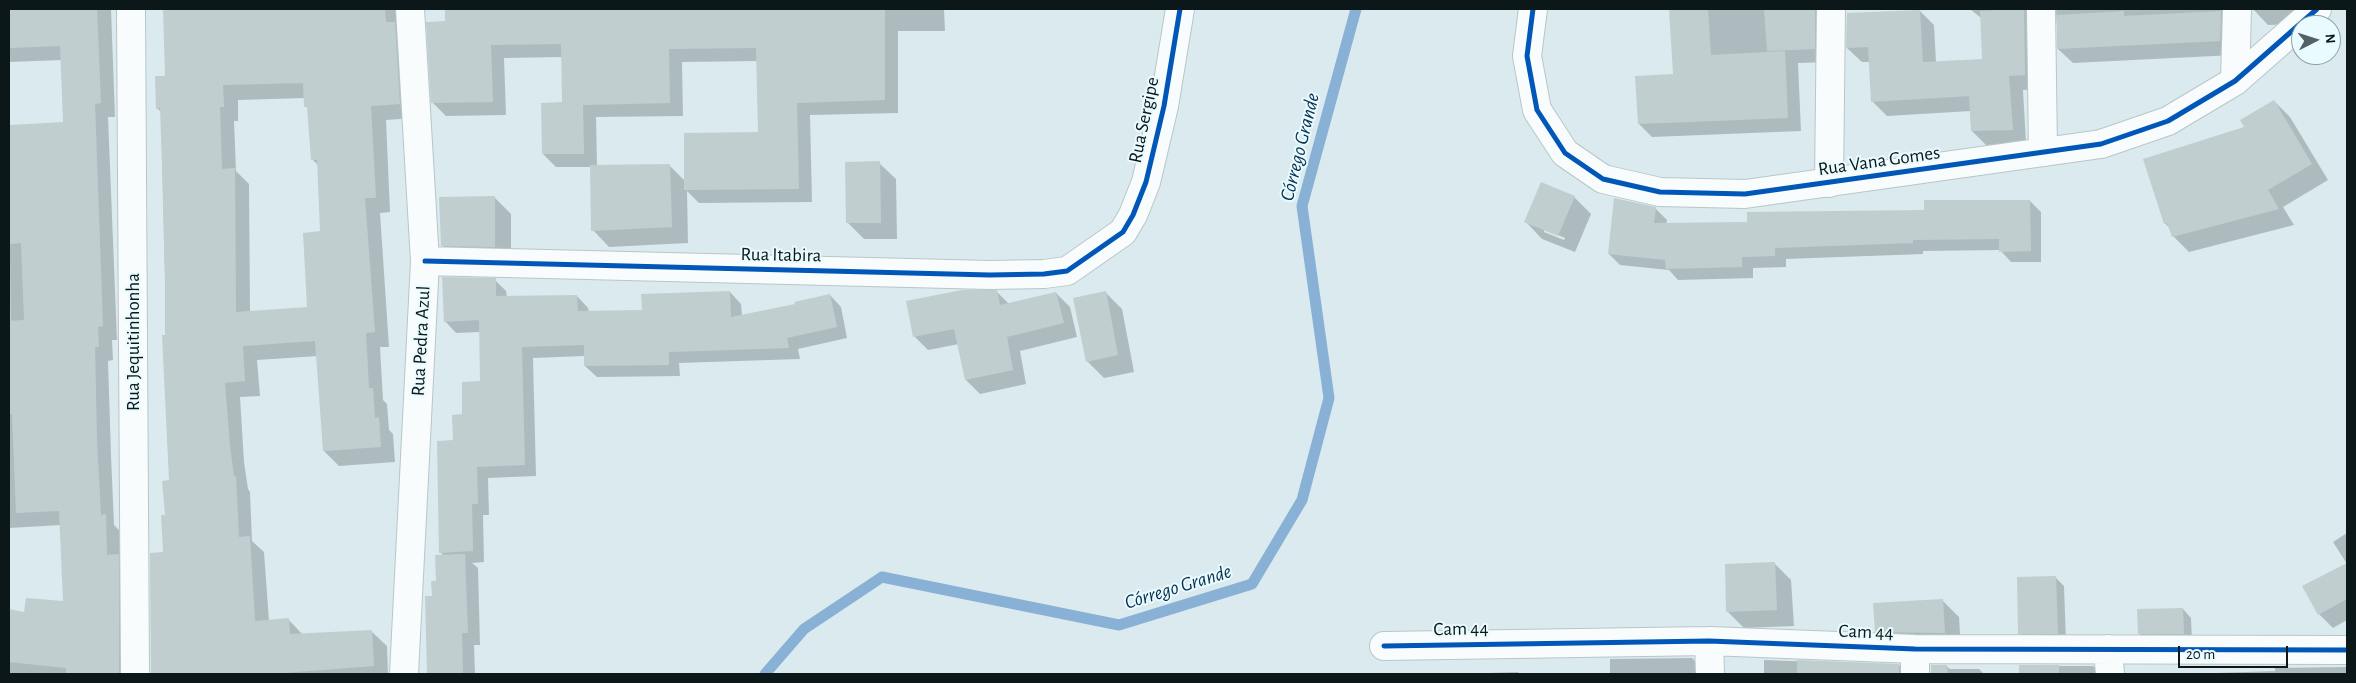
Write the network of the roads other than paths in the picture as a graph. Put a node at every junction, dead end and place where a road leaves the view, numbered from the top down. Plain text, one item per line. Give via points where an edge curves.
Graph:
1 (132, 9) edge
2 (410, 9) edge
3 (1180, 9) edge
4 (1533, 9) edge
5 (1831, 9) edge
6 (2041, 9) edge
7 (2236, 9) edge
8 (2317, 9) edge
9 (2235, 81) junction
10 (2043, 152) junction
11 (1829, 183) junction
12 (1123, 232) joint
13 (425, 261) junction
14 (2347, 633) edge
15 (1709, 641) junction
16 (1384, 646) dead end
17 (2336, 650) edge
18 (1915, 661) edge
19 (2109, 662) edge
20 (136, 674) edge
21 (404, 674) edge
22 (1710, 674) edge

1 - 20 street, Rua Jequitinhonha
2 - 13 street, Rua Pedra Azul
3 - 12 street, Rua Sergipe via 1164,106 1146,182 1134,215
4 - 11 street, Rua Vana Gomes via 1527,56 1537,110 1565,153 1603,179 1660,192 1745,194
5 - 11 street
6 - 10 street
7 - 9 street
8 - 9 street, Rua Vana Gomes
9 - 10 street, Rua Vana Gomes via 2168,121 2101,144
10 - 11 street, Rua Vana Gomes
12 - 13 street, Rua Itabira via 1068,270 1044,274
13 - 21 street, Rua Pedra Azul
14 - 17 street
15 - 16 street, Cam 44
15 - 18 street, Cam 44
15 - 22 street
17 - 19 street, Cam 44
18 - 19 street, Cam 44

